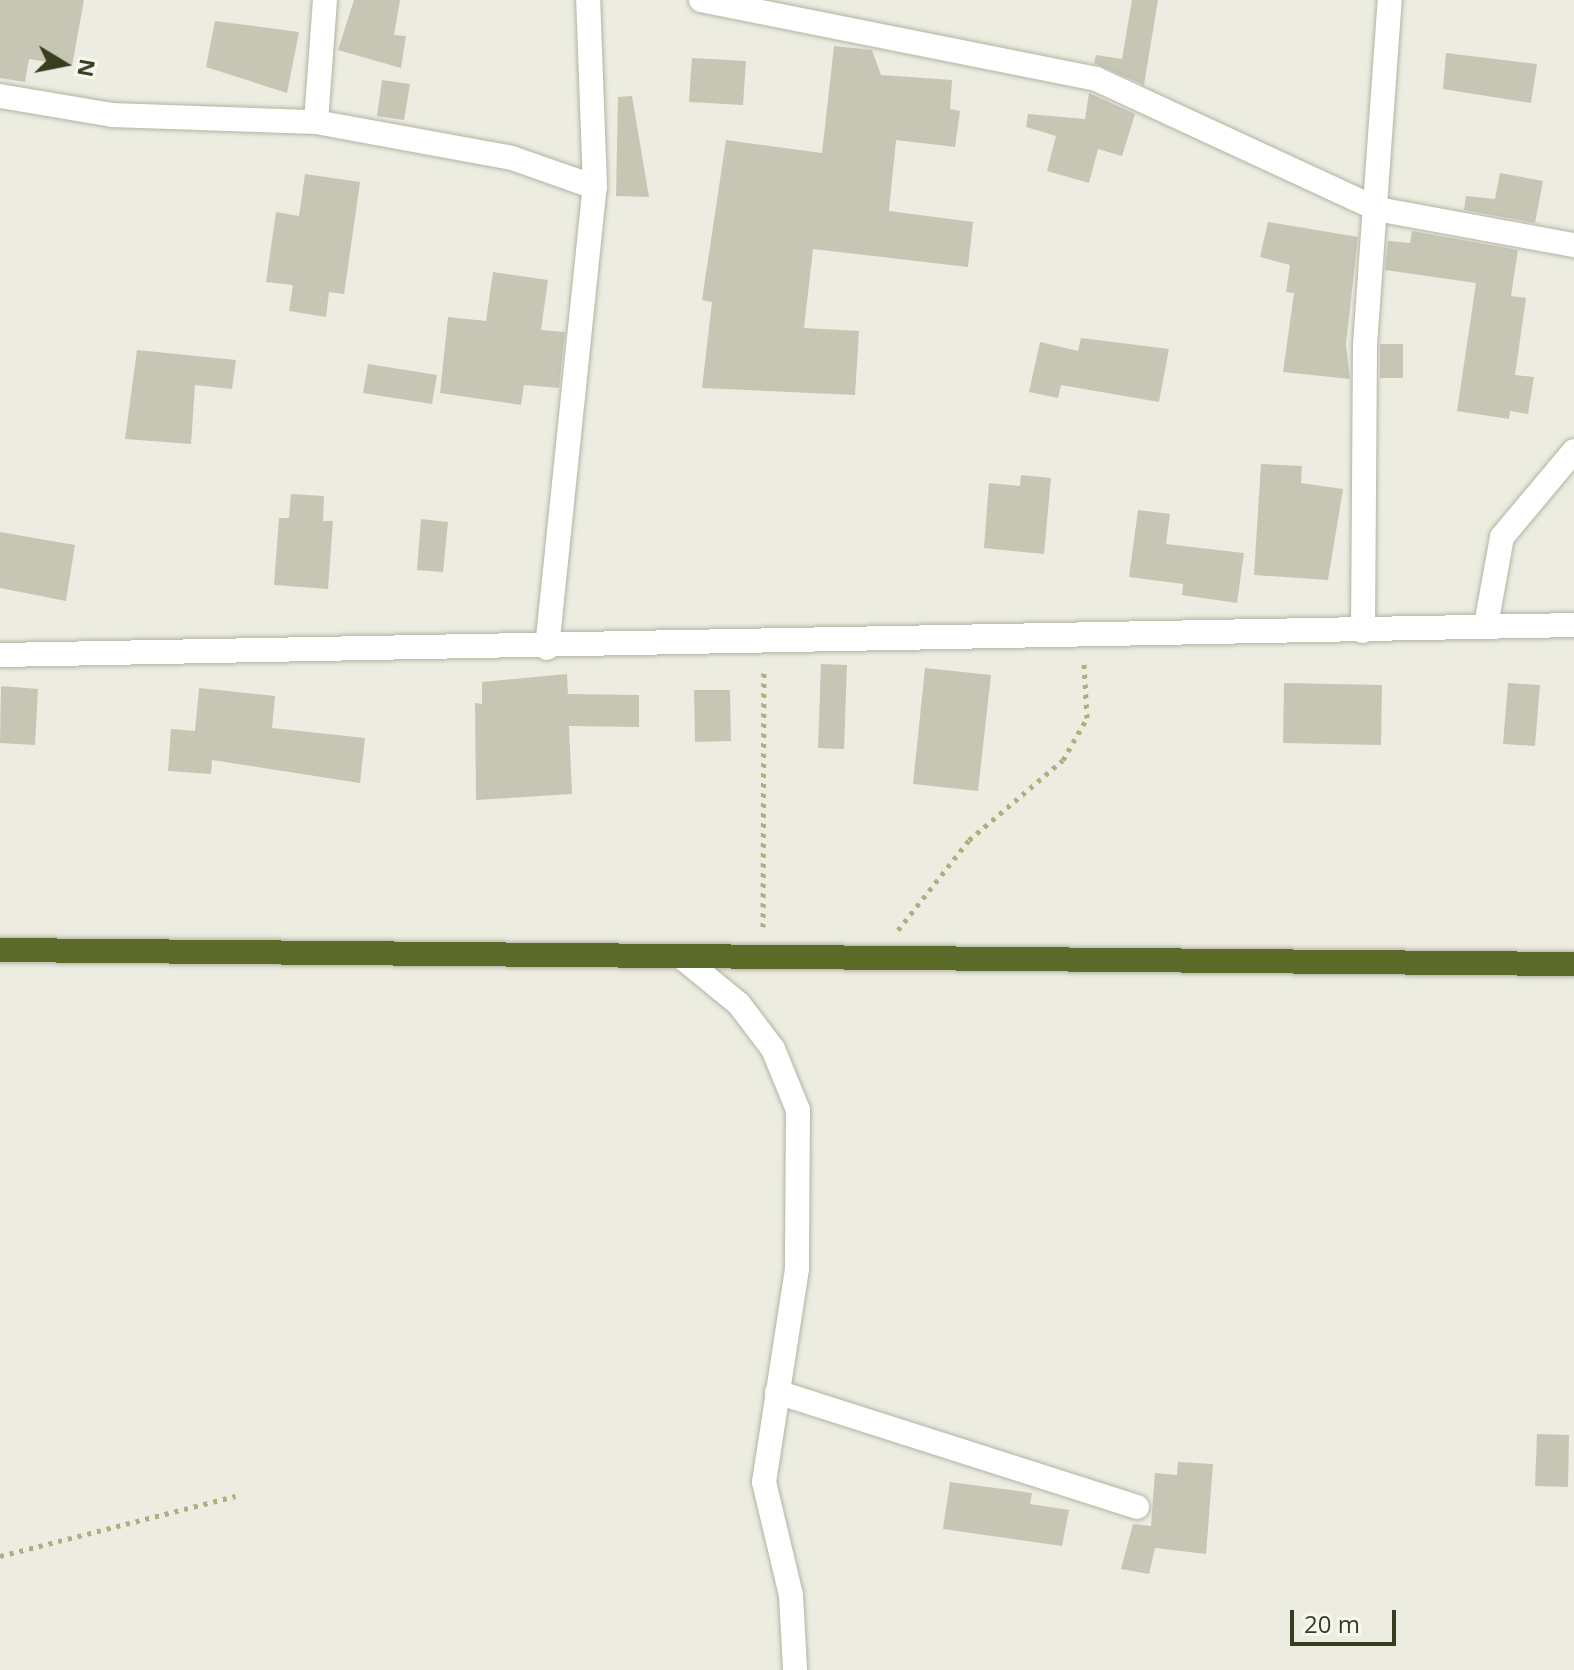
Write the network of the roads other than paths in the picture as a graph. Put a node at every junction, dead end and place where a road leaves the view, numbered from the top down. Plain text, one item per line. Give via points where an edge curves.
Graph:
1 (325, 0) edge
2 (588, 0) edge
3 (701, 0) edge
4 (1390, 0) edge
5 (0, 96) edge
6 (316, 122) junction
7 (595, 187) junction
8 (1377, 209) junction
9 (1574, 245) edge
10 (1574, 451) edge
11 (1486, 625) junction
12 (1574, 625) edge
13 (1363, 631) junction
14 (547, 648) junction
15 (0, 655) edge
16 (0, 950) edge
17 (684, 959) junction
18 (1574, 964) edge
19 (777, 1392) junction
20 (1137, 1507) dead end
21 (795, 1670) edge

1 - 6 street
2 - 7 street
3 - 8 street via 1096,79
4 - 8 street
5 - 6 street via 112,115
6 - 7 street via 512,158
7 - 14 street
8 - 9 street
8 - 13 street via 1365,345
10 - 11 street via 1502,537
11 - 12 street
11 - 13 street
13 - 14 street
14 - 15 street
16 - 17 highway
17 - 18 highway
17 - 19 street via 739,1004 773,1049 798,1110 797,1269
19 - 20 street
19 - 21 street via 765,1498 791,1595

